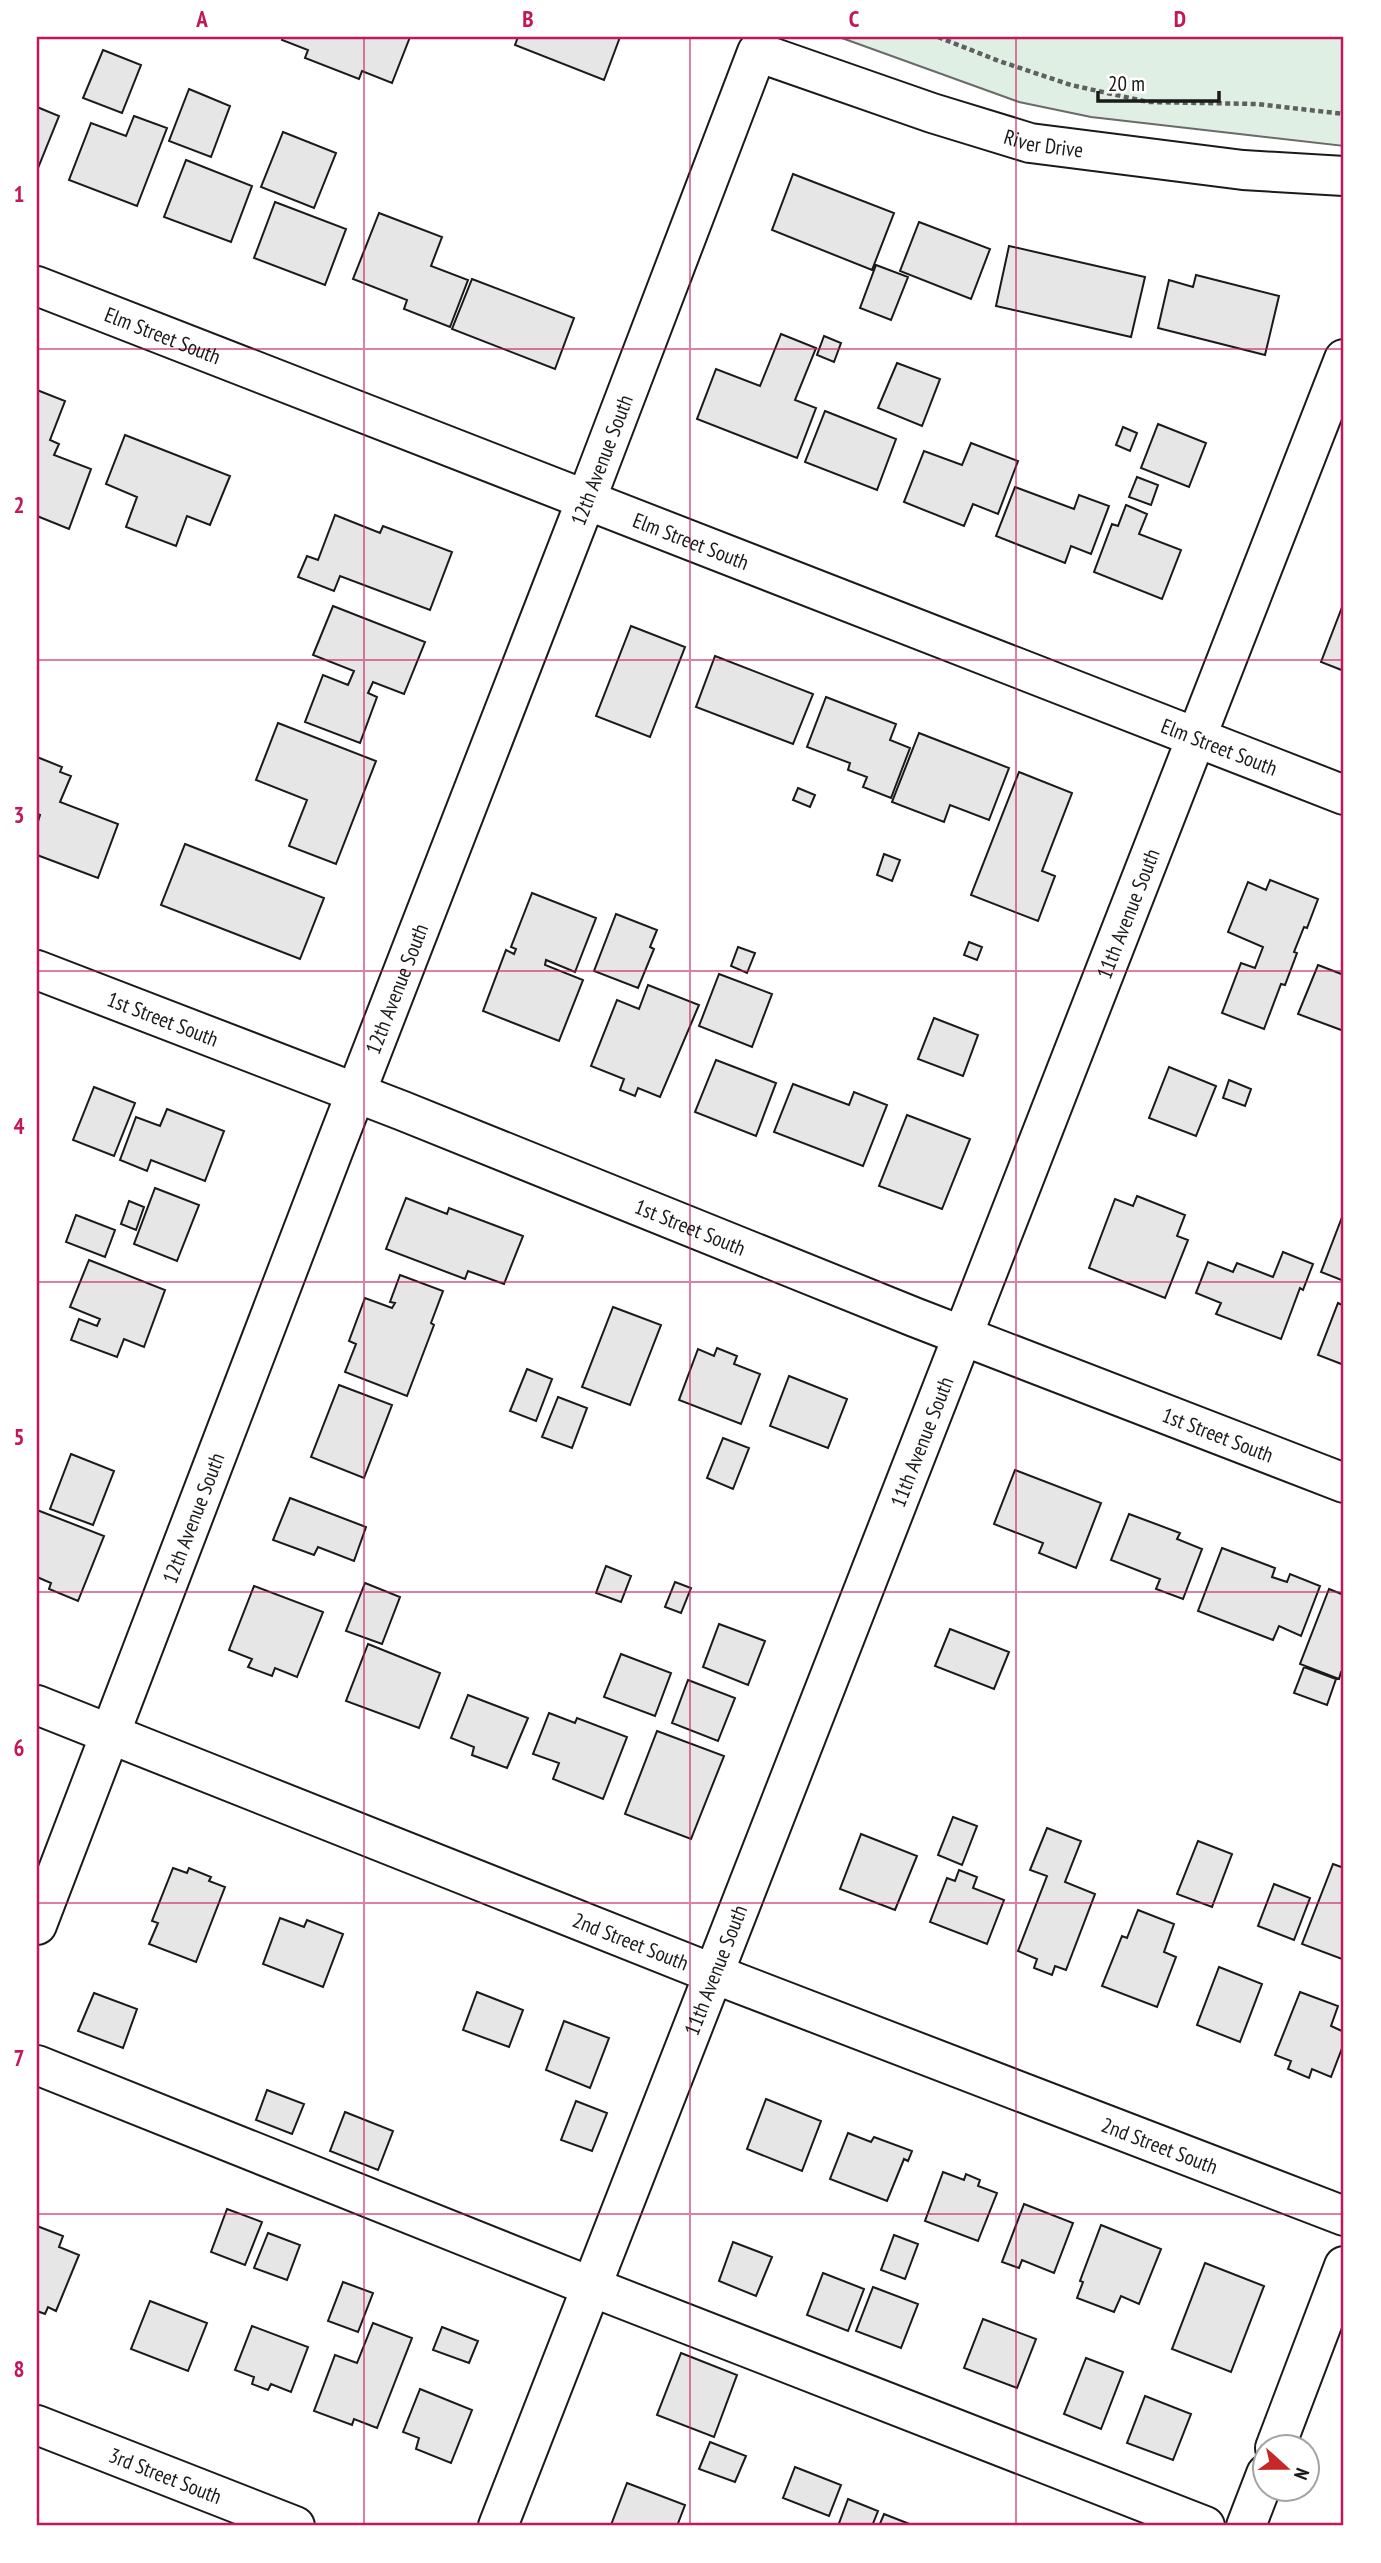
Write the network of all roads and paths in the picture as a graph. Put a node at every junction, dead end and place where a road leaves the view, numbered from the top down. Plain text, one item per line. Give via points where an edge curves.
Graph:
1 (938, 37) edge
2 (757, 52) joint
3 (1344, 114) edge
4 (1344, 176) edge
5 (37, 286) edge
6 (1344, 359) edge
7 (586, 500) junction
8 (1197, 737) junction
9 (1344, 795) edge
10 (37, 970) edge
11 (356, 1094) junction
12 (963, 1336) junction
13 (1344, 1483) edge
14 (37, 1705) edge
15 (110, 1732) junction
16 (37, 1925) edge
17 (714, 1973) junction
18 (37, 2065) edge
19 (1344, 2216) edge
20 (1344, 2266) edge
21 (592, 2287) junction
22 (37, 2425) edge
23 (1280, 2434) edge
24 (1253, 2504) edge
25 (295, 2526) edge
26 (498, 2526) edge
27 (1205, 2526) edge
28 (1245, 2526) edge

1 - 3 path via 1071,85 1148,102 1257,104
2 - 4 street, River Drive via 1030,143 1243,170
2 - 7 street, 12th Avenue South
5 - 7 street, Elm Street South
6 - 8 street, 11th Avenue South
7 - 8 street, Elm Street South
7 - 11 street, 12th Avenue South
8 - 9 street, Elm Street South
8 - 12 street, 11th Avenue South
10 - 11 street, 1st Street South
11 - 12 street, 1st Street South
11 - 15 street, 12th Avenue South
12 - 13 street, 1st Street South
12 - 17 street, 11th Avenue South
14 - 15 street, 2nd Street South
15 - 16 street, 12th Avenue South
15 - 17 street, 2nd Street South
17 - 19 street, 2nd Street South
17 - 21 street, 11th Avenue South
18 - 21 street
20 - 23 street
21 - 26 street, 11th Avenue South
21 - 27 street
22 - 25 street, 3rd Street South
24 - 28 street

